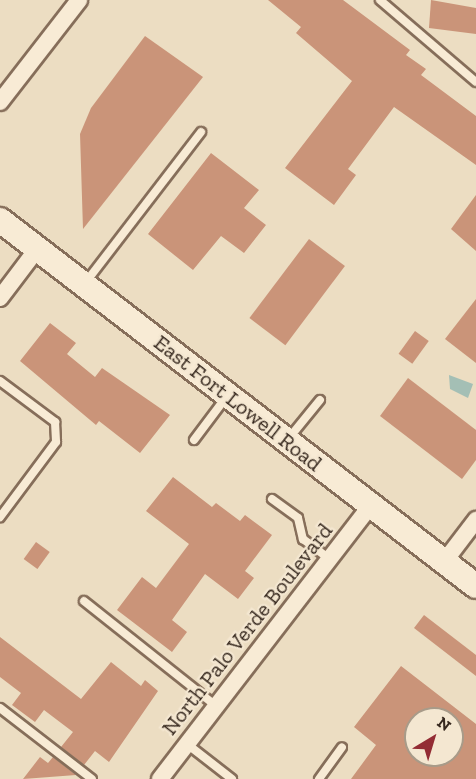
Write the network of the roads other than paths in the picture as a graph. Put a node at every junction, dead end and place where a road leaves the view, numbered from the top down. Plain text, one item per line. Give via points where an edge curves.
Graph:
1 (79, 0) edge
2 (380, 0) edge
3 (476, 82) edge
4 (0, 102) edge
5 (201, 132) dead end
6 (0, 220) edge
7 (37, 249) junction
8 (84, 285) junction
9 (0, 298) edge
10 (0, 381) edge
11 (228, 396) junction
12 (320, 400) dead end
13 (194, 440) dead end
14 (287, 441) junction
15 (272, 499) dead end
16 (370, 506) junction
17 (0, 517) edge
18 (476, 520) edge
19 (330, 559) junction
20 (444, 562) junction
21 (476, 586) edge
22 (84, 601) dead end
23 (216, 706) junction
24 (0, 708) edge
25 (187, 744) junction
26 (342, 747) dead end
27 (92, 779) edge
28 (160, 779) edge
29 (232, 779) edge
30 (319, 779) edge

1 - 4 street
2 - 3 lane
5 - 8 lane
6 - 7 main road, East Fort Lowell Road
7 - 8 main road, East Fort Lowell Road
7 - 9 street
8 - 11 main road, East Fort Lowell Road
10 - 17 lane via 55,422 56,442
11 - 13 lane
11 - 14 main road, East Fort Lowell Road
12 - 14 lane
14 - 16 main road, East Fort Lowell Road
15 - 19 lane via 297,518 303,539
16 - 19 street, North Palo Verde Boulevard
16 - 20 main road, East Fort Lowell Road
18 - 20 street
19 - 23 street, North Palo Verde Boulevard
20 - 21 main road, East Fort Lowell Road
22 - 23 lane
23 - 25 street, North Palo Verde Boulevard
24 - 27 lane
25 - 28 street, North Palo Verde Boulevard
25 - 29 lane
26 - 30 lane

